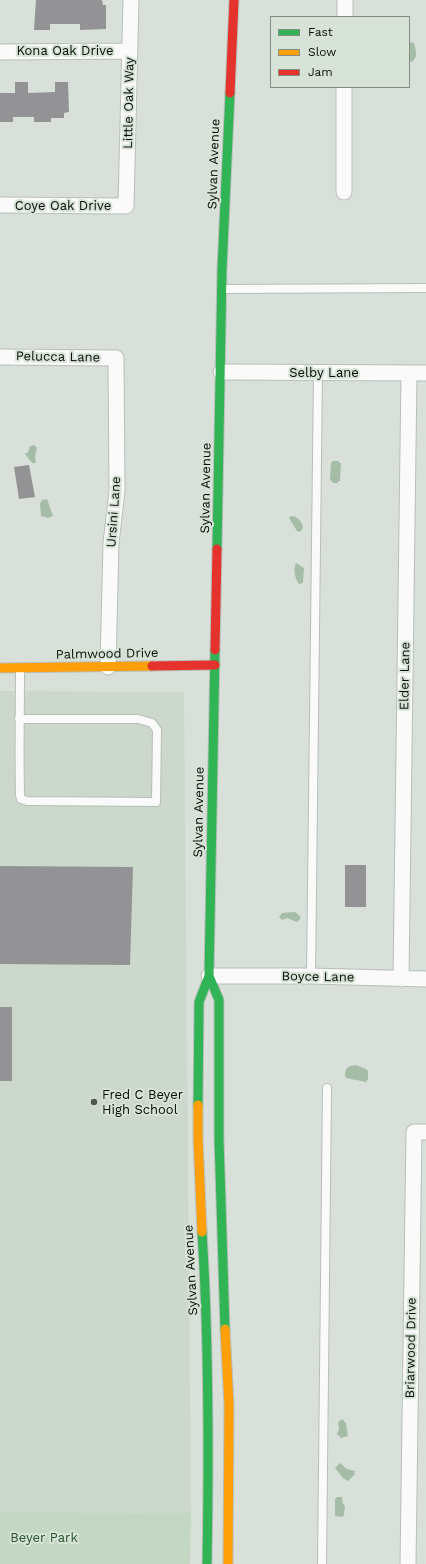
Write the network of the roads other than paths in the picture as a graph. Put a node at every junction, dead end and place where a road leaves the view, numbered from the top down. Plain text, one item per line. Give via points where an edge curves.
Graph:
1 (131, 0) edge
2 (234, 0) edge
3 (345, 0) edge
4 (344, 16) edge
5 (130, 51) junction
6 (0, 52) edge
7 (344, 88) edge
8 (344, 192) dead end
9 (0, 206) edge
10 (126, 206) joint
11 (426, 288) edge
12 (222, 289) junction
13 (0, 357) edge
14 (116, 358) joint
15 (221, 372) junction
16 (318, 372) junction
17 (409, 373) junction
18 (426, 373) edge
19 (215, 665) junction
20 (108, 667) junction
21 (0, 668) edge
22 (20, 668) junction
23 (19, 719) junction
24 (209, 976) junction
25 (311, 976) junction
26 (401, 979) junction
27 (426, 979) edge
28 (327, 1088) dead end
29 (420, 1132) edge
30 (207, 1564) edge
31 (228, 1564) edge
32 (322, 1564) edge
33 (408, 1564) edge

1 - 5 street, Little Oak Way
2 - 12 main road, Sylvan Avenue
3 - 4 street
5 - 6 street, Kona Oak Drive
5 - 10 street, Little Oak Way
7 - 8 street
9 - 10 street, Coye Oak Drive
11 - 12 lane
12 - 15 main road, Sylvan Avenue
13 - 14 street, Pelucca Lane
14 - 20 street, Ursini Lane via 117,491 111,543
15 - 16 street, Selby Lane
15 - 19 main road, Sylvan Avenue
16 - 17 street, Selby Lane
16 - 25 lane
17 - 18 street, Selby Lane
17 - 26 street, Elder Lane
19 - 20 main road, Palmwood Drive
19 - 24 main road, Sylvan Avenue
20 - 22 main road, Palmwood Drive
21 - 22 main road, Palmwood Drive
22 - 23 lane
23 - 23 lane via 21,799 156,802 158,730 152,723 138,719
24 - 25 street, Boyce Lane
24 - 30 main road, Sylvan Avenue via 199,1002 198,1139 206,1295
24 - 31 main road, Sylvan Avenue via 219,1000 219,1163 226,1363 230,1405
25 - 26 street, Boyce Lane
26 - 27 street, Boyce Lane
28 - 32 lane
29 - 33 street, Briarwood Drive

